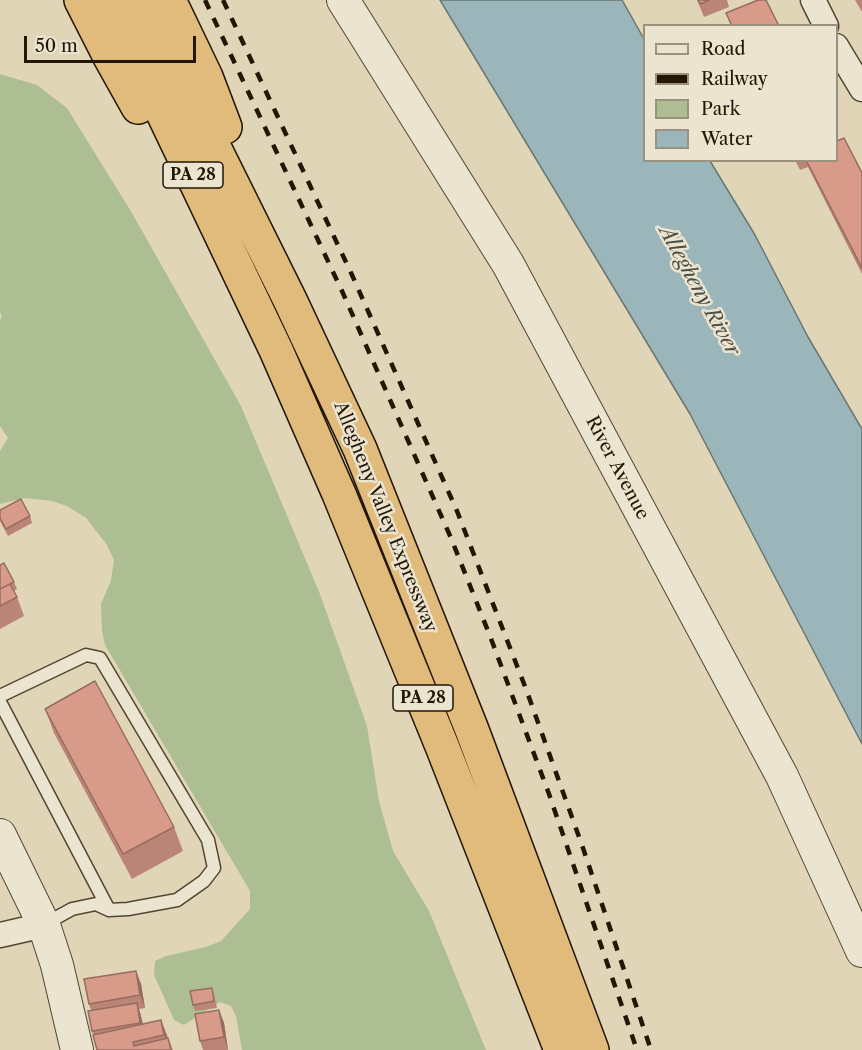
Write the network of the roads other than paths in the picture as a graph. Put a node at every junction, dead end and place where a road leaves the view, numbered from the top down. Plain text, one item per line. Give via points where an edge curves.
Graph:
1 (81, 0) edge
2 (109, 0) edge
3 (141, 0) edge
4 (169, 0) edge
5 (343, 0) edge
6 (813, 0) edge
7 (825, 24) edge
8 (838, 48) edge
9 (862, 89) edge
10 (290, 300) junction
11 (276, 350) junction
12 (0, 696) edge
13 (0, 702) edge
14 (0, 835) edge
15 (109, 909) junction
16 (44, 925) junction
17 (0, 935) edge
18 (862, 951) edge
19 (77, 1050) edge
20 (561, 1050) edge
21 (592, 1050) edge

1 - 11 highway
2 - 11 highway, Allegheny Valley Expressway / PA 28
3 - 10 highway, Allegheny Valley Expressway / PA 28
4 - 10 highway via 206,77
5 - 18 street, River Avenue via 513,274 782,776
6 - 7 street
8 - 9 street
10 - 21 highway, Allegheny Valley Expressway / PA 28 via 360,449 472,730
11 - 20 highway, Allegheny Valley Expressway / PA 28 via 438,735
12 - 15 lane via 86,655 100,658 208,840 214,868 204,881 177,900
13 - 15 lane
14 - 16 street
15 - 16 lane via 96,904 72,909
16 - 17 street
16 - 19 street

